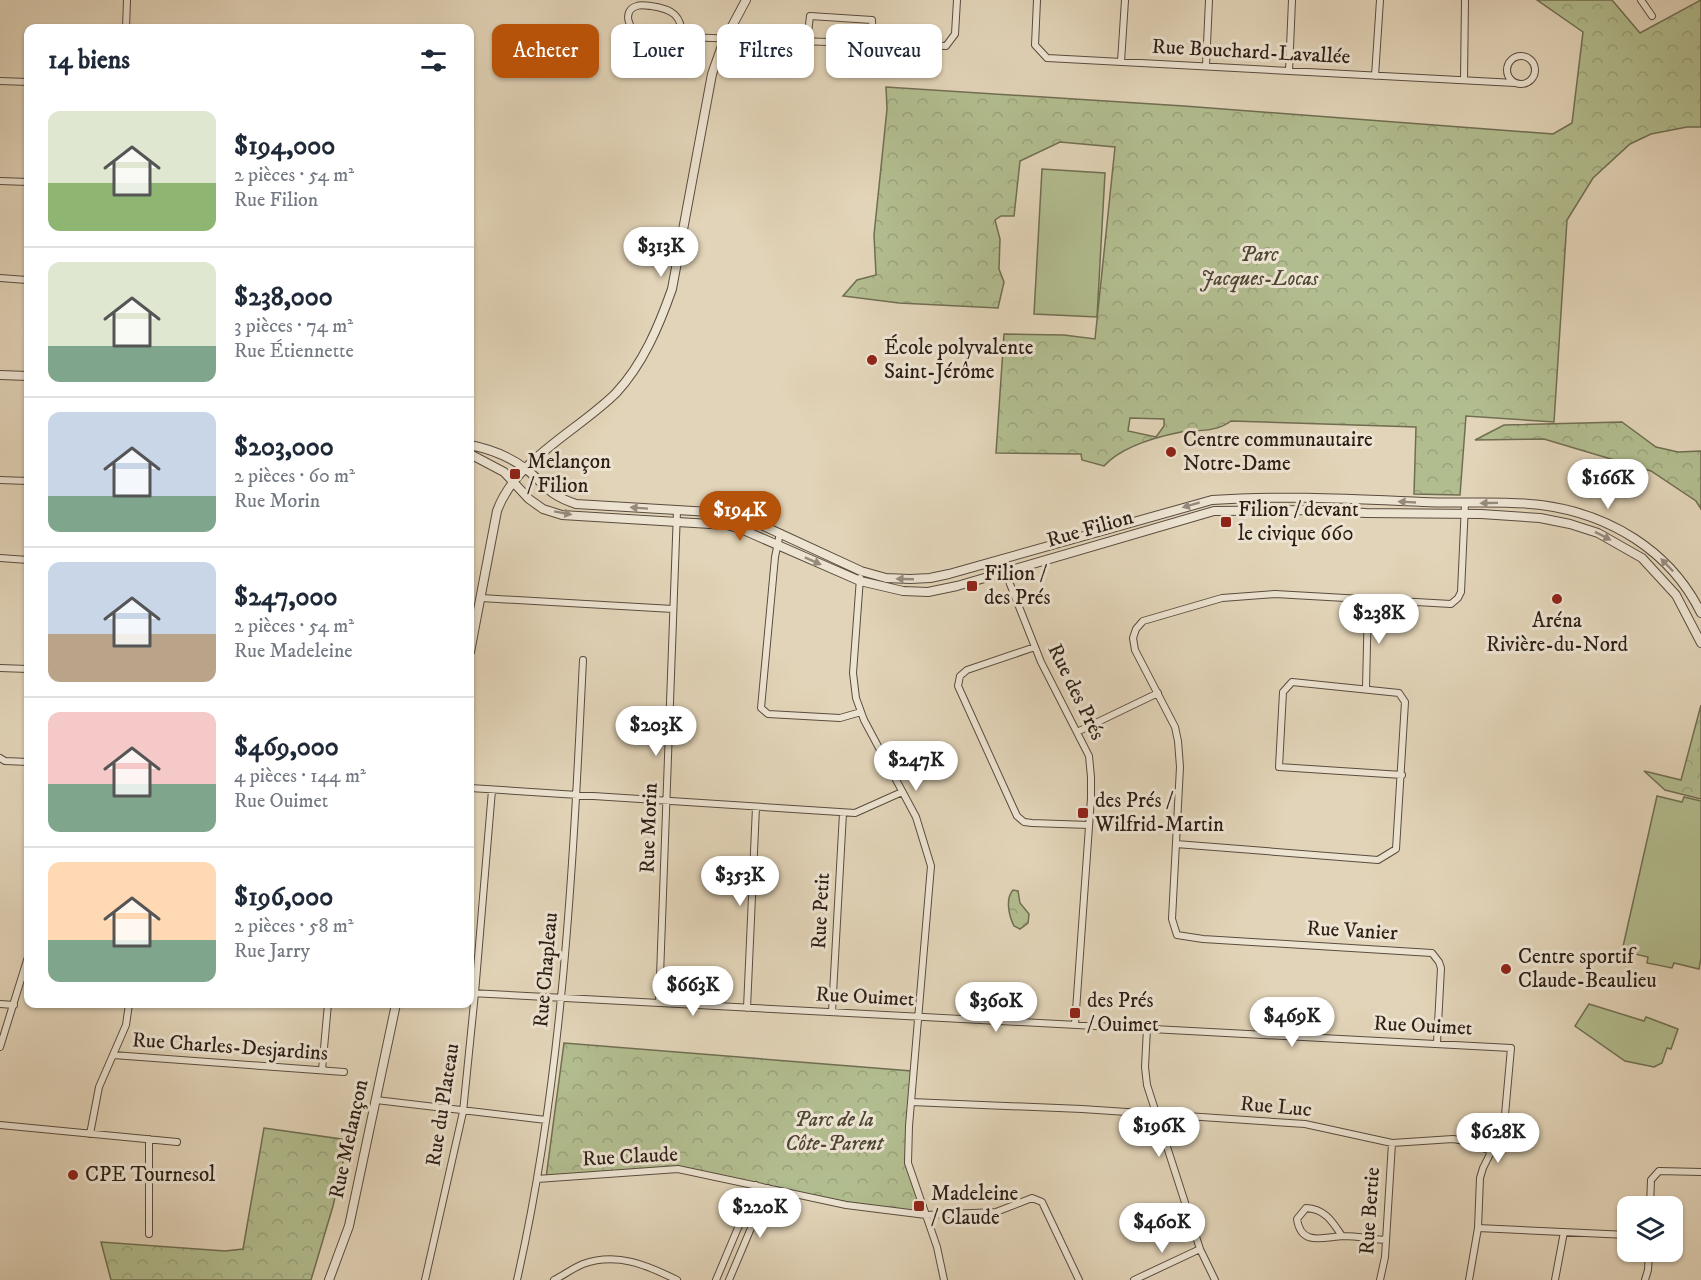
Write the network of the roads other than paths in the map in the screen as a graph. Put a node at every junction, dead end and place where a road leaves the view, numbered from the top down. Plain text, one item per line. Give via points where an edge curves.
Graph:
1 (127, 0) edge
2 (746, 0) edge
3 (957, 0) edge
4 (1037, 0) edge
5 (1125, 0) edge
6 (1209, 0) edge
7 (1292, 0) edge
8 (1380, 0) edge
9 (1465, 0) edge
10 (1641, 0) edge
11 (1652, 16) dead end
12 (126, 24) edge
13 (733, 24) edge
14 (809, 24) edge
15 (872, 24) edge
16 (682, 37) joint
17 (942, 46) edge
18 (717, 61) edge
19 (1121, 62) junction
20 (1206, 66) junction
21 (1289, 71) junction
22 (1375, 76) junction
23 (1464, 80) junction
24 (0, 81) edge
25 (24, 82) edge
26 (1515, 83) junction
27 (0, 181) edge
28 (24, 182) edge
29 (0, 278) edge
30 (24, 280) edge
31 (0, 375) edge
32 (24, 376) edge
33 (474, 447) edge
34 (474, 456) edge
35 (526, 469) junction
36 (0, 480) edge
37 (24, 481) edge
38 (514, 482) junction
39 (1212, 500) junction
40 (1465, 504) junction
41 (677, 511) junction
42 (1214, 511) junction
43 (1464, 514) junction
44 (676, 521) junction
45 (780, 533) junction
46 (777, 545) junction
47 (0, 558) edge
48 (1003, 558) junction
49 (24, 560) edge
50 (861, 571) junction
51 (1007, 572) junction
52 (930, 578) junction
53 (860, 581) junction
54 (931, 591) junction
55 (481, 598) junction
56 (1368, 601) junction
57 (673, 609) junction
58 (1701, 612) edge
59 (474, 632) edge
60 (1701, 643) edge
61 (1035, 647) junction
62 (583, 660) dead end
63 (0, 668) edge
64 (24, 669) edge
65 (1366, 688) junction
66 (1158, 693) junction
67 (861, 712) junction
68 (1077, 732) junction
69 (0, 758) edge
70 (24, 762) edge
71 (1402, 775) junction
72 (474, 788) edge
73 (492, 790) junction
74 (902, 792) junction
75 (576, 795) junction
76 (666, 801) junction
77 (756, 807) junction
78 (843, 813) junction
79 (1089, 825) junction
80 (1176, 844) junction
81 (474, 973) edge
82 (24, 976) edge
83 (474, 993) edge
84 (561, 998) junction
85 (659, 1003) junction
86 (0, 1004) edge
87 (14, 1005) junction
88 (128, 1008) edge
89 (328, 1008) edge
90 (395, 1008) edge
91 (471, 1008) edge
92 (747, 1008) junction
93 (832, 1012) junction
94 (919, 1017) junction
95 (1075, 1025) junction
96 (1147, 1028) junction
97 (1437, 1043) junction
98 (0, 1047) edge
99 (113, 1055) junction
100 (322, 1070) junction
101 (344, 1072) dead end
102 (376, 1100) junction
103 (911, 1102) junction
104 (463, 1112) junction
105 (1157, 1114) junction
106 (546, 1120) junction
107 (0, 1125) edge
108 (90, 1134) junction
109 (150, 1139) junction
110 (177, 1142) dead end
111 (1392, 1143) junction
112 (1491, 1151) junction
113 (1701, 1172) edge
114 (537, 1179) junction
115 (756, 1185) junction
116 (768, 1188) junction
117 (1650, 1196) edge
118 (926, 1215) junction
119 (1478, 1228) junction
120 (1564, 1232) junction
121 (149, 1234) dead end
122 (1617, 1234) edge
123 (1342, 1236) junction
124 (1386, 1240) junction
125 (1200, 1250) junction
126 (1648, 1262) edge
127 (329, 1280) edge
128 (425, 1280) edge
129 (517, 1280) edge
130 (554, 1280) edge
131 (677, 1280) edge
132 (716, 1280) edge
133 (729, 1280) edge
134 (944, 1280) edge
135 (1079, 1280) edge
136 (1134, 1280) edge
137 (1215, 1280) edge
138 (1380, 1280) edge
139 (1469, 1280) edge
140 (1555, 1280) edge
141 (1645, 1280) edge

1 - 12 street
2 - 13 street
3 - 17 street via 955,34
4 - 19 street, Rue Bouchard-Lavallée via 1035,45 1047,58
5 - 19 street
6 - 20 street
7 - 21 street
8 - 22 street
9 - 23 street
10 - 11 street
14 - 15 street via 810,16 872,20
16 - 16 street via 637,33 630,27 631,9 638,5 665,8 679,18
18 - 35 street via 672,289 660,323 632,375
19 - 20 street, Rue Bouchard-Lavallée
20 - 21 street, Rue Bouchard-Lavallée
21 - 22 street, Rue Bouchard-Lavallée
22 - 23 street, Rue Bouchard-Lavallée
23 - 26 street, Rue Bouchard-Lavallée
24 - 25 street
26 - 26 street via 1508,76 1507,66 1517,56 1527,57 1534,63 1534,76 1528,83
27 - 28 street
29 - 30 street
31 - 32 street
33 - 35 street, Rue Filion via 503,455
34 - 38 street, Rue Filion
35 - 38 street
41 -> 35 street, Rue Filion via 576,504 552,493
36 - 37 street
38 -> 44 street, Rue Filion via 536,504 562,514
38 - 55 street via 502,496 497,511
40 -> 39 street, Rue Filion via 1315,497
39 - 42 street
39 -> 48 street, Rue Filion
40 - 43 street
58 -> 40 street, Rue Filion via 1678,576 1651,549 1599,519 1540,505
41 - 44 street, Rue Morin
41 - 45 street, Rue Filion via 727,513
42 - 43 street, Rue Filion
42 - 51 street, Rue Filion
43 - 56 street via 1458,598 1450,604
43 -> 60 street, Rue Filion via 1540,518 1598,533 1642,558 1663,580 1676,595
44 - 46 street, Rue Filion via 727,525
44 - 57 street, Rue Morin
45 - 46 street
45 - 50 street, Rue Filion
46 -> 53 street, Rue Filion
46 - 67 street via 761,708 768,714 840,718
47 - 49 street
48 - 51 street, Rue des Prés
48 - 52 street, Rue Filion
52 -> 50 street, Rue Filion via 886,578
50 - 53 street
51 - 54 street, Rue Filion
51 - 61 street, Rue des Prés
52 - 54 street
53 - 54 street, Rue Filion via 903,591
53 - 67 street via 853,673
55 - 57 street
55 - 59 street
56 - 65 street
56 - 66 street via 1245,595 1150,618 1136,629 1133,638 1135,650
57 - 76 street, Rue Morin
61 - 68 street, Rue des Prés
61 - 79 street via 967,670 960,676 958,686 1017,816 1024,822
62 - 75 street, Rue Chapleau
63 - 64 street
65 - 71 street via 1399,693 1405,702
65 - 71 street via 1292,682 1283,692 1279,767
66 - 68 street
66 - 80 street via 1178,741
67 - 74 street
68 - 79 street, Rue des Prés via 1089,756 1092,777
69 - 70 street
71 - 80 street via 1396,849 1378,860
72 - 73 street
73 - 75 street
73 - 81 street, Rue du Plateau
74 - 78 street via 855,813
74 - 94 street via 916,817 931,866
75 - 76 street
75 - 84 street, Rue Chapleau
76 - 77 street
76 - 85 street, Rue Morin
77 - 78 street
77 - 92 street
78 - 93 street, Rue Petit
79 - 95 street, Rue des Prés
80 - 97 street, Rue Vanier via 1172,919 1178,935 1430,952 1441,968
82 - 87 street
83 - 84 street, Rue Ouimet
84 - 85 street, Rue Ouimet
84 - 106 street, Rue Chapleau
85 - 92 street, Rue Ouimet
86 - 87 street
87 - 98 street
88 - 99 street
89 - 100 street
90 - 102 street, Rue Melançon
91 - 104 street, Rue du Plateau
92 - 93 street, Rue Ouimet
93 - 94 street, Rue Ouimet
94 - 95 street, Rue Ouimet
94 - 103 street
95 - 96 street, Rue Ouimet
96 - 97 street, Rue Ouimet
96 - 105 street via 1147,1085
97 - 112 street, Rue Ouimet via 1511,1048 1504,1126
99 - 100 street, Rue Charles-Desjardins
99 - 108 street via 99,1087
100 - 101 street, Rue Charles-Desjardins
102 - 104 street
102 - 127 street, Rue Melançon via 349,1226
103 - 105 street, Rue Luc
103 - 118 street via 908,1162
104 - 106 street
104 - 128 street, Rue du Plateau
105 - 111 street, Rue Luc via 1305,1124
105 - 125 street
106 - 114 street, Rue Chapleau
107 - 108 street
108 - 109 street
109 - 110 street
109 - 121 street
111 - 112 street, Rue Luc via 1453,1139
111 - 124 street, Rue Bertie
112 - 119 street via 1480,1178
113 - 117 street via 1659,1171 1651,1180
114 - 115 street, Rue Claude via 678,1169
114 - 129 street, Rue Chapleau
115 - 116 street, Rue Claude
115 - 132 street
116 - 118 street, Rue Claude via 846,1205
116 - 133 street
118 - 134 street
118 - 135 street, Rue Claude via 996,1212 1032,1198 1042,1202
119 - 120 street
119 - 139 street
120 - 122 street
120 - 140 street
123 - 123 street via 1309,1238 1298,1227 1297,1219 1306,1208 1315,1209 1325,1213
123 - 124 street
124 - 138 street, Rue Bertie
125 - 136 street
125 - 137 street
126 - 141 street
130 - 131 street via 584,1264 615,1259 644,1264

